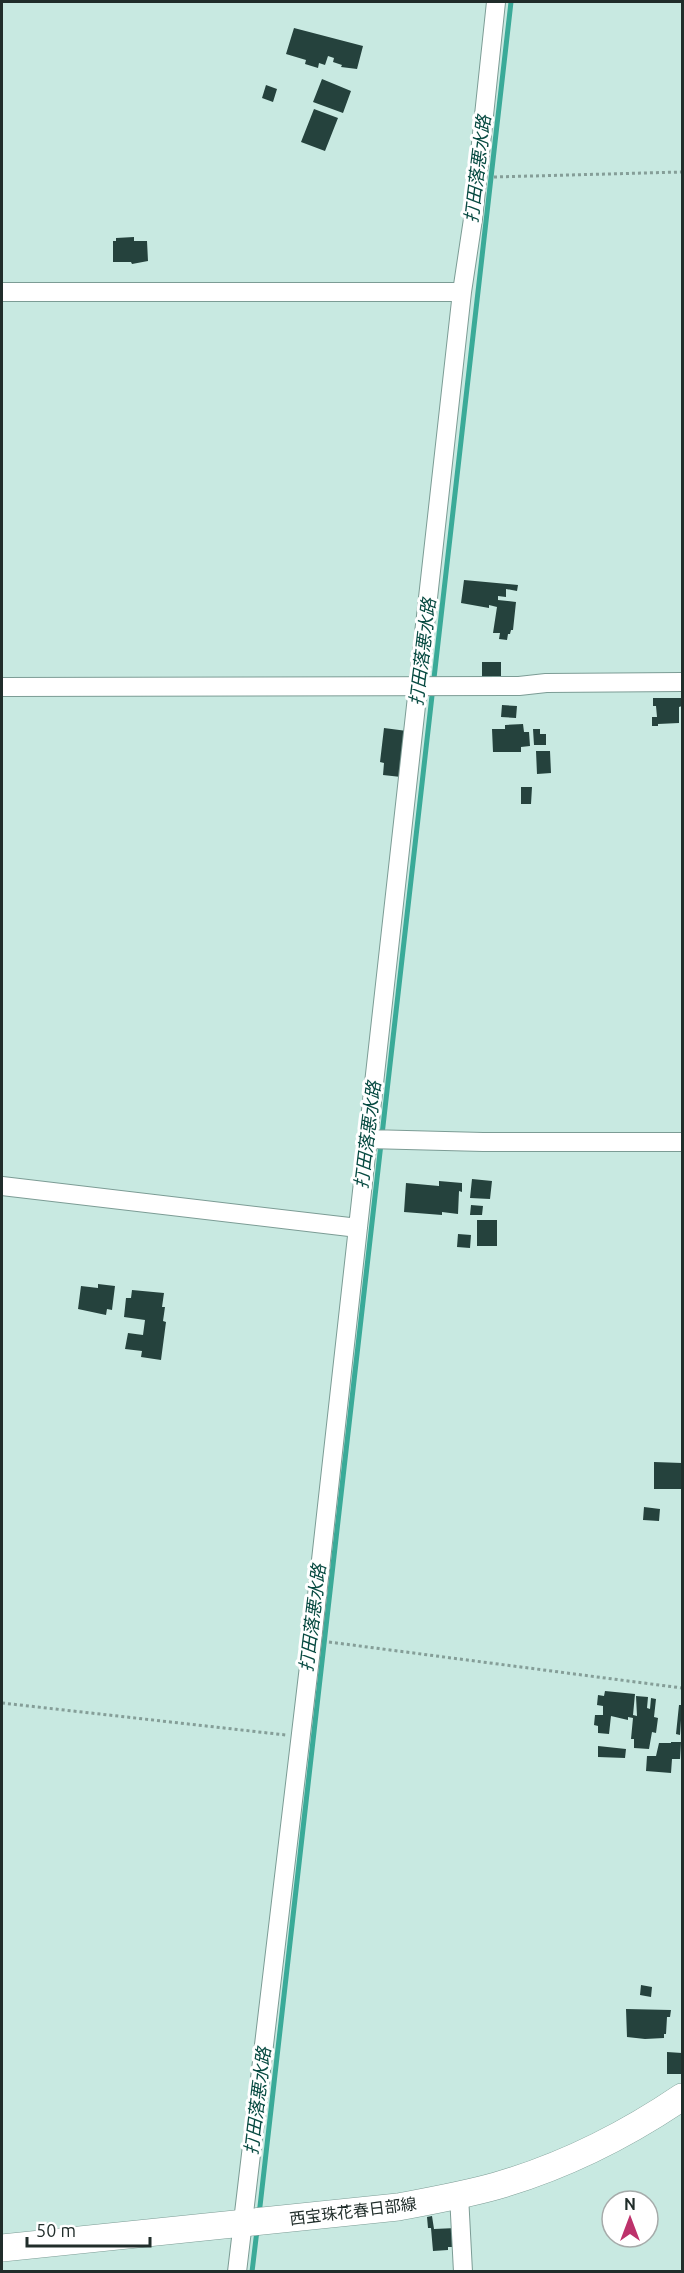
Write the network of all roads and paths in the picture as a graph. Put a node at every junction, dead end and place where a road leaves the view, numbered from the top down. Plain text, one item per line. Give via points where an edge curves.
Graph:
1 (496, 2) edge
2 (682, 172) edge
3 (477, 177) junction
4 (2, 292) edge
5 (462, 292) junction
6 (682, 682) edge
7 (419, 684) junction
8 (2, 687) edge
9 (368, 1139) junction
10 (682, 1142) edge
11 (2, 1186) edge
12 (358, 1228) junction
13 (312, 1641) junction
14 (682, 1688) edge
15 (2, 1703) edge
16 (299, 1737) junction
17 (682, 2097) edge
18 (459, 2195) junction
19 (242, 2224) junction
20 (2, 2248) edge
21 (237, 2271) edge
22 (463, 2271) edge

1 - 3 street
2 - 3 path
3 - 5 street
4 - 5 street
5 - 7 street
6 - 7 street
7 - 8 street
7 - 9 street
9 - 10 street
9 - 12 street
11 - 12 street
12 - 13 street
13 - 14 path
13 - 16 street
15 - 16 path
16 - 19 street
17 - 18 main road, 西宝珠花春日部線 via 653,2117 561,2163
18 - 19 main road, 西宝珠花春日部線 via 398,2207
18 - 22 street
19 - 20 main road, 西宝珠花春日部線
19 - 21 street

